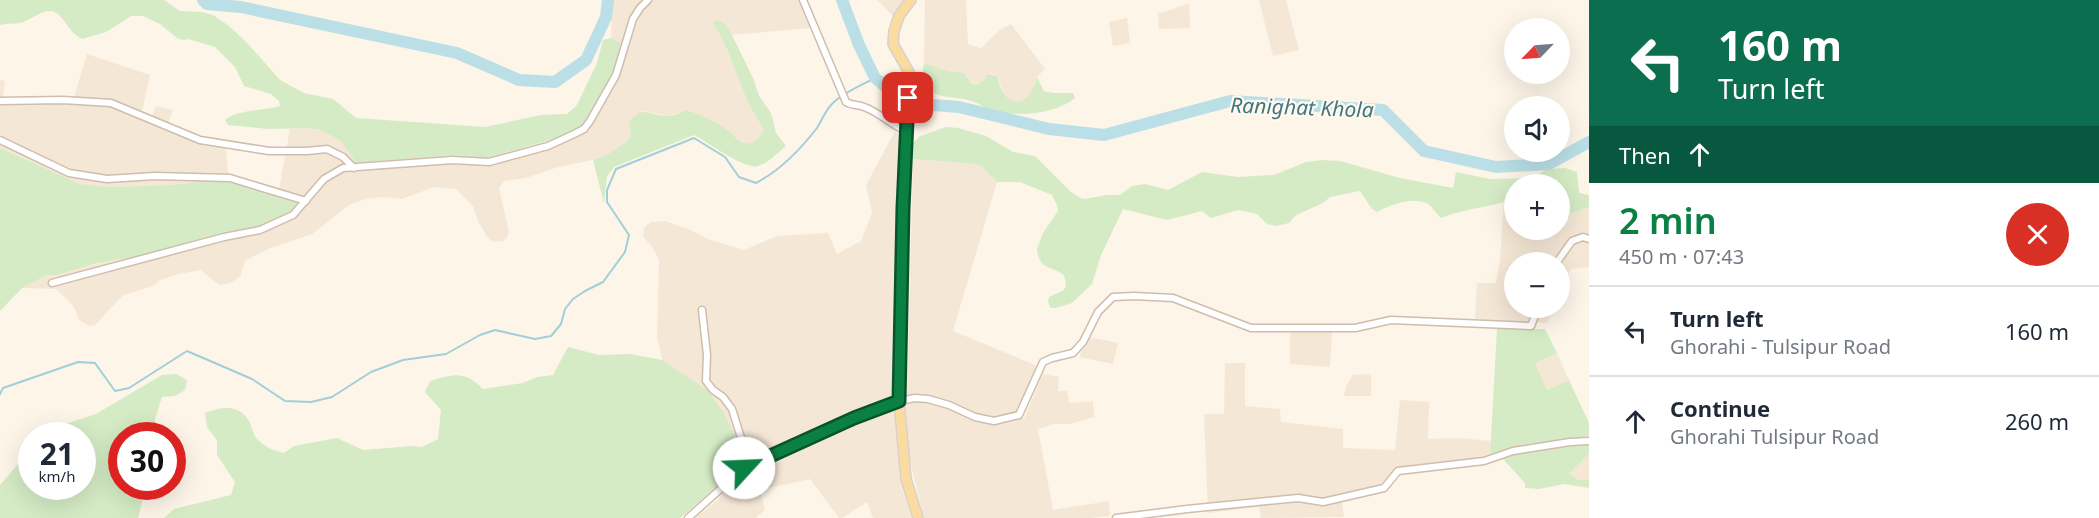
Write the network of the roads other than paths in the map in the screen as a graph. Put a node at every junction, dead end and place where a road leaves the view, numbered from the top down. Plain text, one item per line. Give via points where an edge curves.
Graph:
1 (648, 0) edge
2 (803, 0) edge
3 (911, 0) edge
4 (0, 101) edge
5 (906, 130) junction
6 (0, 140) edge
7 (354, 168) junction
8 (306, 201) junction
9 (1589, 239) edge
10 (1564, 252) edge
11 (52, 283) dead end
12 (702, 310) dead end
13 (1534, 318) edge
14 (899, 401) junction
15 (1589, 441) edge
16 (744, 468) junction
17 (688, 518) edge
18 (918, 518) edge
19 (1116, 518) edge

1 - 7 street via 633,19 616,75 584,129 548,146 489,162 452,160
2 - 5 street via 846,102 864,106
3 - 5 main road via 899,16 894,32 894,44 910,74
4 - 7 street via 111,103 200,140 269,151 327,149
5 - 14 main road
6 - 8 street via 69,173 95,178 230,178
7 - 8 street via 343,168 324,179
8 - 11 street via 293,215 260,230
9 - 10 street via 1572,241
12 - 16 street via 706,381 732,409 742,441
13 - 14 street via 1531,326 1391,320 1355,328 1251,328 1173,298 1113,297 1098,312 1073,353 1043,362 1019,415 994,421 928,399
14 - 16 street
14 - 18 main road via 906,479
15 - 19 street via 1513,451 1484,461 1398,471 1384,488 1323,502 1298,498
16 - 17 street

